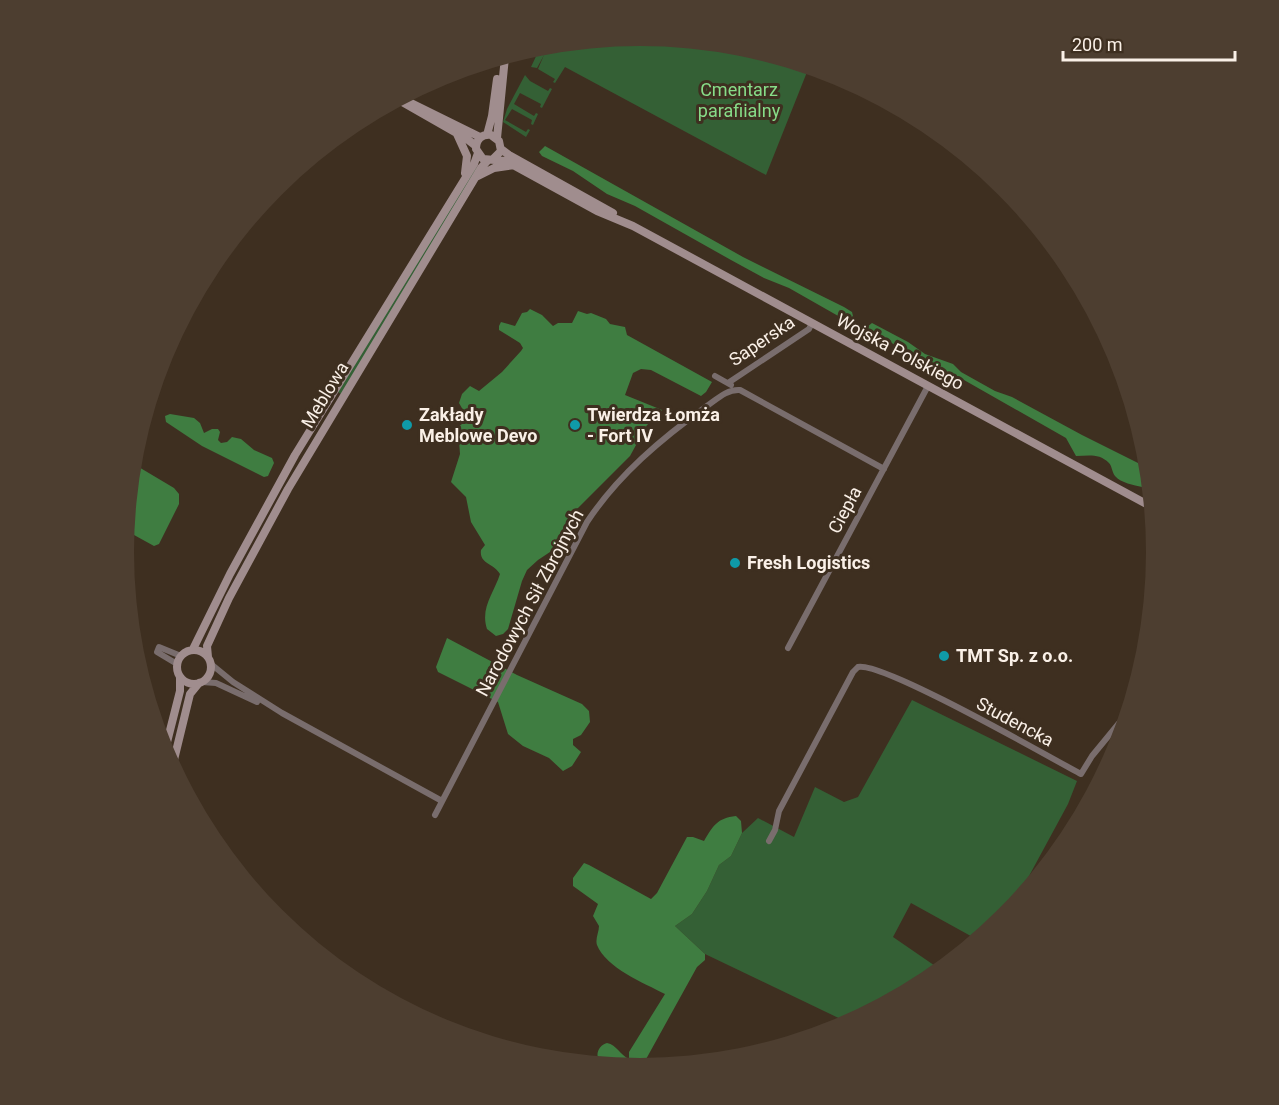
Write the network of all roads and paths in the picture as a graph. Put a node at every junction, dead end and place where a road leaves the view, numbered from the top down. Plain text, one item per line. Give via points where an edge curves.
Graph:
1 (504, 65) edge
2 (501, 66) edge
3 (409, 102) edge
4 (406, 104) edge
5 (458, 134) junction
6 (484, 136) junction
7 (497, 138) junction
8 (501, 149) junction
9 (477, 150) junction
10 (491, 159) junction
11 (514, 165) junction
12 (465, 177) junction
13 (476, 178) junction
14 (633, 226) junction
15 (812, 323) junction
16 (715, 376) dead end
17 (728, 383) junction
18 (928, 386) junction
19 (735, 389) junction
20 (884, 469) junction
21 (1142, 502) edge
22 (788, 648) dead end
23 (158, 650) dead end
24 (193, 650) junction
25 (179, 660) junction
26 (210, 660) junction
27 (180, 677) junction
28 (201, 683) junction
29 (282, 713) junction
30 (1111, 736) edge
31 (168, 737) edge
32 (176, 754) edge
33 (442, 801) junction
34 (435, 815) dead end
35 (769, 841) dead end

1 - 7 main road
2 - 6 main road
3 - 6 main road
4 - 5 main road
5 - 9 main road
5 - 12 main road via 467,156
6 - 7 main road
6 - 9 main road
7 - 8 main road
8 - 10 main road
8 - 14 main road, Wojska Polskiego
9 - 10 main road via 483,159
9 - 12 main road, Meblowa
10 - 11 main road, Wojska Polskiego via 503,159
10 - 13 main road, Meblowa
11 - 13 main road via 494,168
11 - 14 main road, Wojska Polskiego via 597,211
12 - 24 main road, Meblowa via 295,455
13 - 26 main road, Meblowa via 293,481 229,598 207,646
14 - 15 main road, Wojska Polskiego
15 - 17 street, Saperska
15 - 18 main road, Wojska Polskiego
16 - 17 street
17 - 19 street
18 - 20 street, Ciepła
18 - 21 main road, Wojska Polskiego
19 - 20 street
19 - 33 street, Narodowych Sił Zbrojnych via 662,439 594,511
20 - 22 street, Ciepła
23 - 25 street
24 - 25 main road
24 - 26 main road via 203,652
25 - 27 main road
26 - 28 main road via 209,677
26 - 29 street via 232,682
27 - 28 main road via 189,683
27 - 31 main road
28 - 29 street via 216,683
28 - 32 main road via 190,694
29 - 33 street
30 - 35 street, Studencka via 1081,774 902,680 861,666 853,672 779,811
33 - 34 street, Narodowych Sił Zbrojnych

